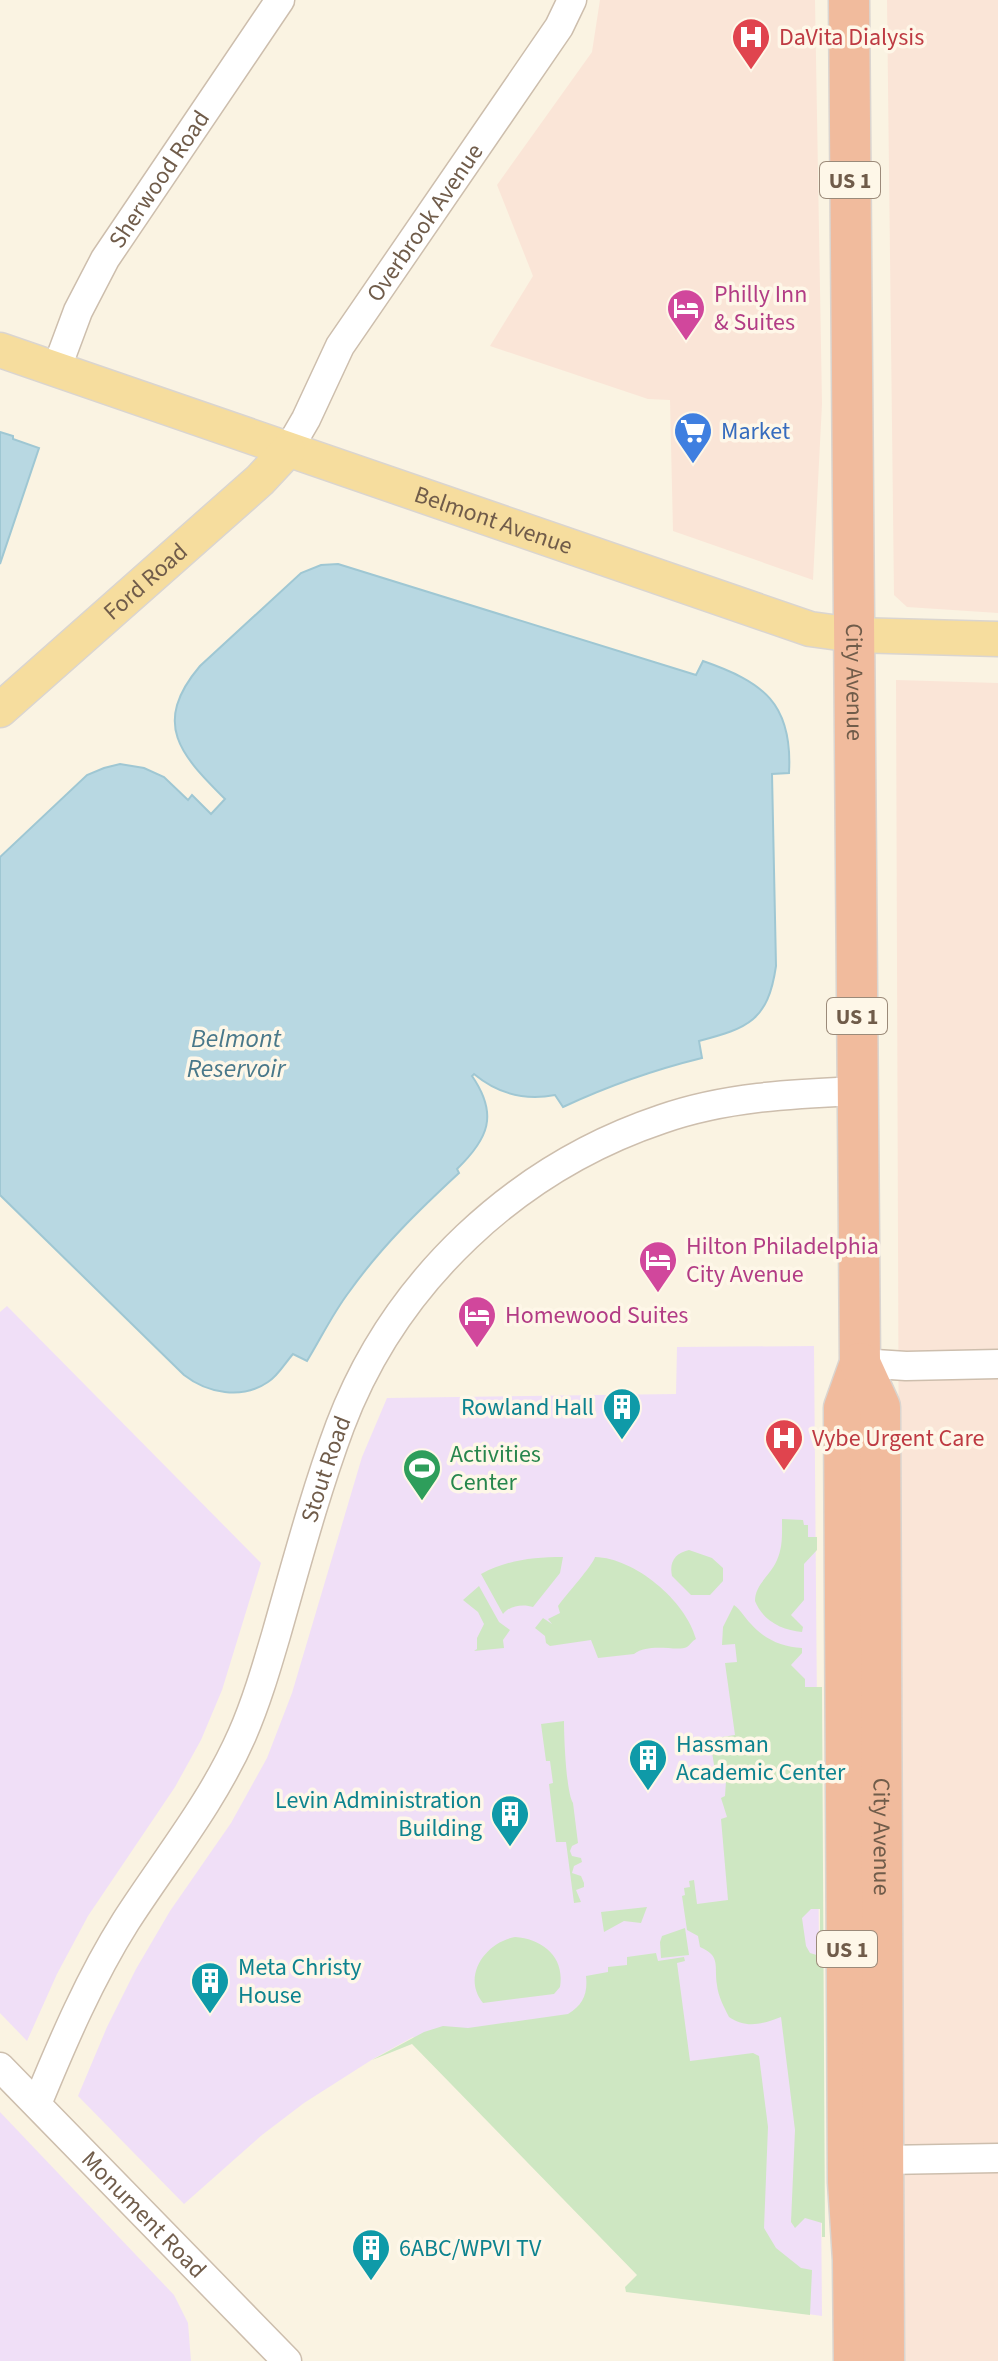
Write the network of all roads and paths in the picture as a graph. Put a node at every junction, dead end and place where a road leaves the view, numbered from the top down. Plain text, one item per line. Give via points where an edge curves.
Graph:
1 (280, 0) edge
2 (572, 0) edge
3 (849, 0) edge
4 (0, 350) edge
5 (56, 370) junction
6 (288, 450) junction
7 (854, 635) junction
8 (998, 639) edge
9 (0, 710) edge
10 (857, 1091) junction
11 (860, 1363) junction
12 (998, 1364) edge
13 (845, 1638) junction
14 (880, 1662) junction
15 (0, 2067) edge
16 (37, 2104) junction
17 (998, 2158) edge
18 (884, 2160) junction
19 (275, 2357) edge
20 (854, 2361) edge
21 (884, 2361) edge

1 - 5 street, Sherwood Road via 105,259
2 - 6 street, Overbrook Avenue via 559,27 340,346
3 - 7 highway, City Avenue / US 1
4 - 5 main road, Belmont Avenue
5 - 6 main road, Belmont Avenue
6 - 7 main road, Belmont Avenue via 810,629
6 - 9 main road, Ford Road
7 - 8 main road, Belmont Avenue
7 - 10 highway, City Avenue / US 1
10 - 11 highway, City Avenue / US 1
10 - 16 street, Stout Road via 728,1102 613,1138 500,1207 425,1281 380,1346 346,1412 238,1744 205,1806 111,1946
11 - 12 street
11 - 13 highway, City Avenue / US 1 via 844,1408
11 - 14 highway, City Avenue / US 1 via 880,1407
13 - 14 highway via 868,1647
13 - 20 highway, City Avenue / US 1
14 - 18 highway, City Avenue / US 1
15 - 16 street, Monument Road
16 - 19 street, Monument Road
17 - 18 street
18 - 21 highway, City Avenue / US 1

